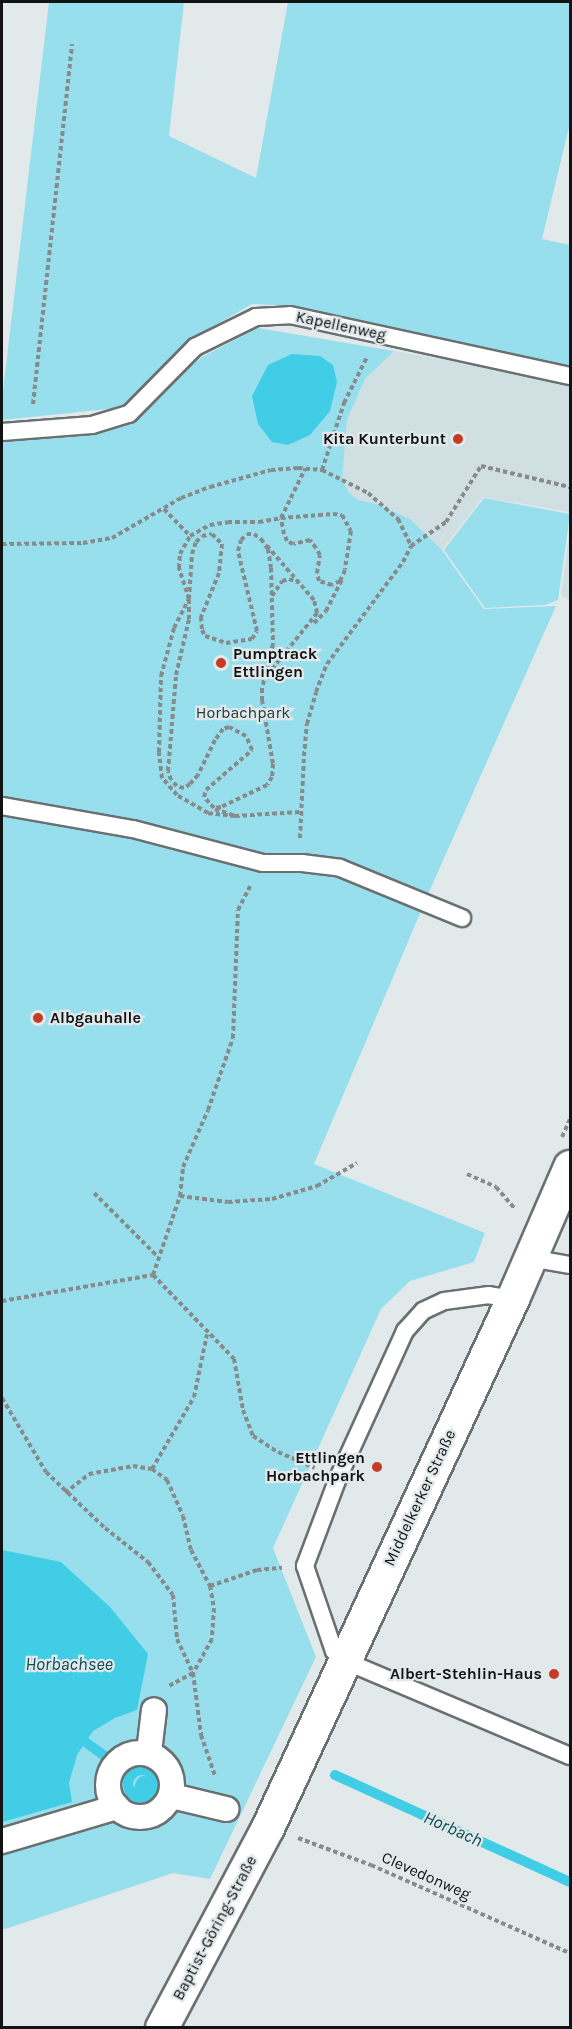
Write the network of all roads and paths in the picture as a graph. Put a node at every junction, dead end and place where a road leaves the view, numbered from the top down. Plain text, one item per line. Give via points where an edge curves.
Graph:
1 (72, 44) dead end
2 (379, 334) junction
3 (570, 376) edge
4 (30, 429) junction
5 (2, 432) edge
6 (305, 469) junction
7 (322, 470) junction
8 (570, 487) edge
9 (164, 509) junction
10 (281, 518) junction
11 (190, 536) junction
12 (261, 539) junction
13 (2, 544) edge
14 (411, 546) junction
15 (345, 570) junction
16 (305, 588) junction
17 (272, 596) junction
18 (189, 599) junction
19 (302, 635) junction
20 (262, 688) junction
21 (2, 806) edge
22 (214, 808) junction
23 (300, 812) junction
24 (235, 816) junction
25 (263, 863) junction
26 (302, 863) junction
27 (462, 918) dead end
28 (357, 1163) dead end
29 (570, 1167) edge
30 (466, 1174) dead end
31 (94, 1193) dead end
32 (180, 1196) junction
33 (524, 1219) dead end
34 (157, 1256) junction
35 (530, 1258) junction
36 (570, 1265) edge
37 (153, 1275) junction
38 (513, 1299) junction
39 (2, 1301) edge
40 (208, 1334) junction
41 (2, 1401) edge
42 (152, 1469) junction
43 (338, 1478) junction
44 (66, 1493) junction
45 (305, 1566) junction
46 (210, 1586) junction
47 (345, 1661) junction
48 (193, 1673) junction
49 (154, 1710) joint
50 (149, 1752) junction
51 (570, 1756) edge
52 (172, 1796) junction
53 (117, 1807) junction
54 (226, 1809) joint
55 (268, 1828) junction
56 (2, 1841) edge
57 (570, 1953) edge
58 (162, 2028) edge

1 - 4 path
2 - 3 lane, Kapellenweg
2 - 4 lane, Kapellenweg via 290,315 256,317 195,346 129,414 92,425
2 - 7 path via 345,403
4 - 5 lane, Kapellenweg
6 - 7 path
6 - 9 path via 271,470 239,477 181,498
6 - 10 path
7 - 14 path via 350,482 382,504 398,519
8 - 14 path via 482,466 446,522
9 - 11 path
9 - 13 path via 112,538 83,543
10 - 11 path via 210,525
10 - 15 path via 342,515 351,531
10 - 15 path via 287,541 293,544 310,540 316,548 320,555 319,581 332,585 340,581
11 - 18 path via 183,545 179,568
12 - 16 path
12 - 17 path via 268,549
12 - 18 path via 247,534 238,551 257,623 252,639 212,641 202,630 201,617 223,554 222,544 212,534 196,542
14 - 23 path via 327,664 307,724
15 - 19 path via 326,611
16 - 17 path via 289,579 277,585
16 - 19 path via 317,613
17 - 20 path via 273,644
18 - 22 path via 185,646 176,675 168,771 171,780 184,788 190,784 223,729 229,727 246,736 252,750 206,790 204,797
18 - 24 path via 174,628 161,676 160,768 167,787 177,795 208,813
19 - 20 path via 272,669
20 - 22 path via 272,777 267,785
21 - 25 lane via 133,829
22 - 24 path
23 - 24 path
23 - 26 path
25 - 26 lane
25 - 32 path via 238,910 233,1038 183,1167
26 - 27 lane via 340,868
28 - 32 path via 317,1186 272,1199 228,1202
29 - 35 street, Middelkerker Straße
30 - 33 path via 496,1187
31 - 34 path
32 - 34 path
34 - 37 path
35 - 36 lane
35 - 38 street, Middelkerker Straße
37 - 39 path
37 - 40 path
38 - 43 lane via 489,1295 444,1301 423,1311 405,1330
38 - 47 street, Middelkerker Straße
40 - 42 path via 194,1397
40 - 43 path via 234,1359 243,1410 253,1436 278,1452
41 - 44 path via 46,1473
42 - 44 path via 133,1466 89,1474
42 - 46 path via 167,1480 183,1516 191,1550
43 - 45 lane
44 - 48 path via 148,1562 172,1595 177,1639
45 - 46 path via 257,1570
45 - 47 lane via 334,1651
46 - 48 path via 214,1608 212,1639
47 - 51 lane
47 - 55 street, Middelkerker Straße
48 - 49 path via 156,1696
48 - 54 path via 201,1735
49 - 50 street
50 - 52 street via 170,1771 174,1783
50 - 53 street via 127,1755 117,1765 107,1784
52 - 53 street via 165,1805 140,1818
52 - 54 street
53 - 56 street
55 - 57 path, Clevedonweg via 371,1865
55 - 58 street, Baptist-Göring-Straße

